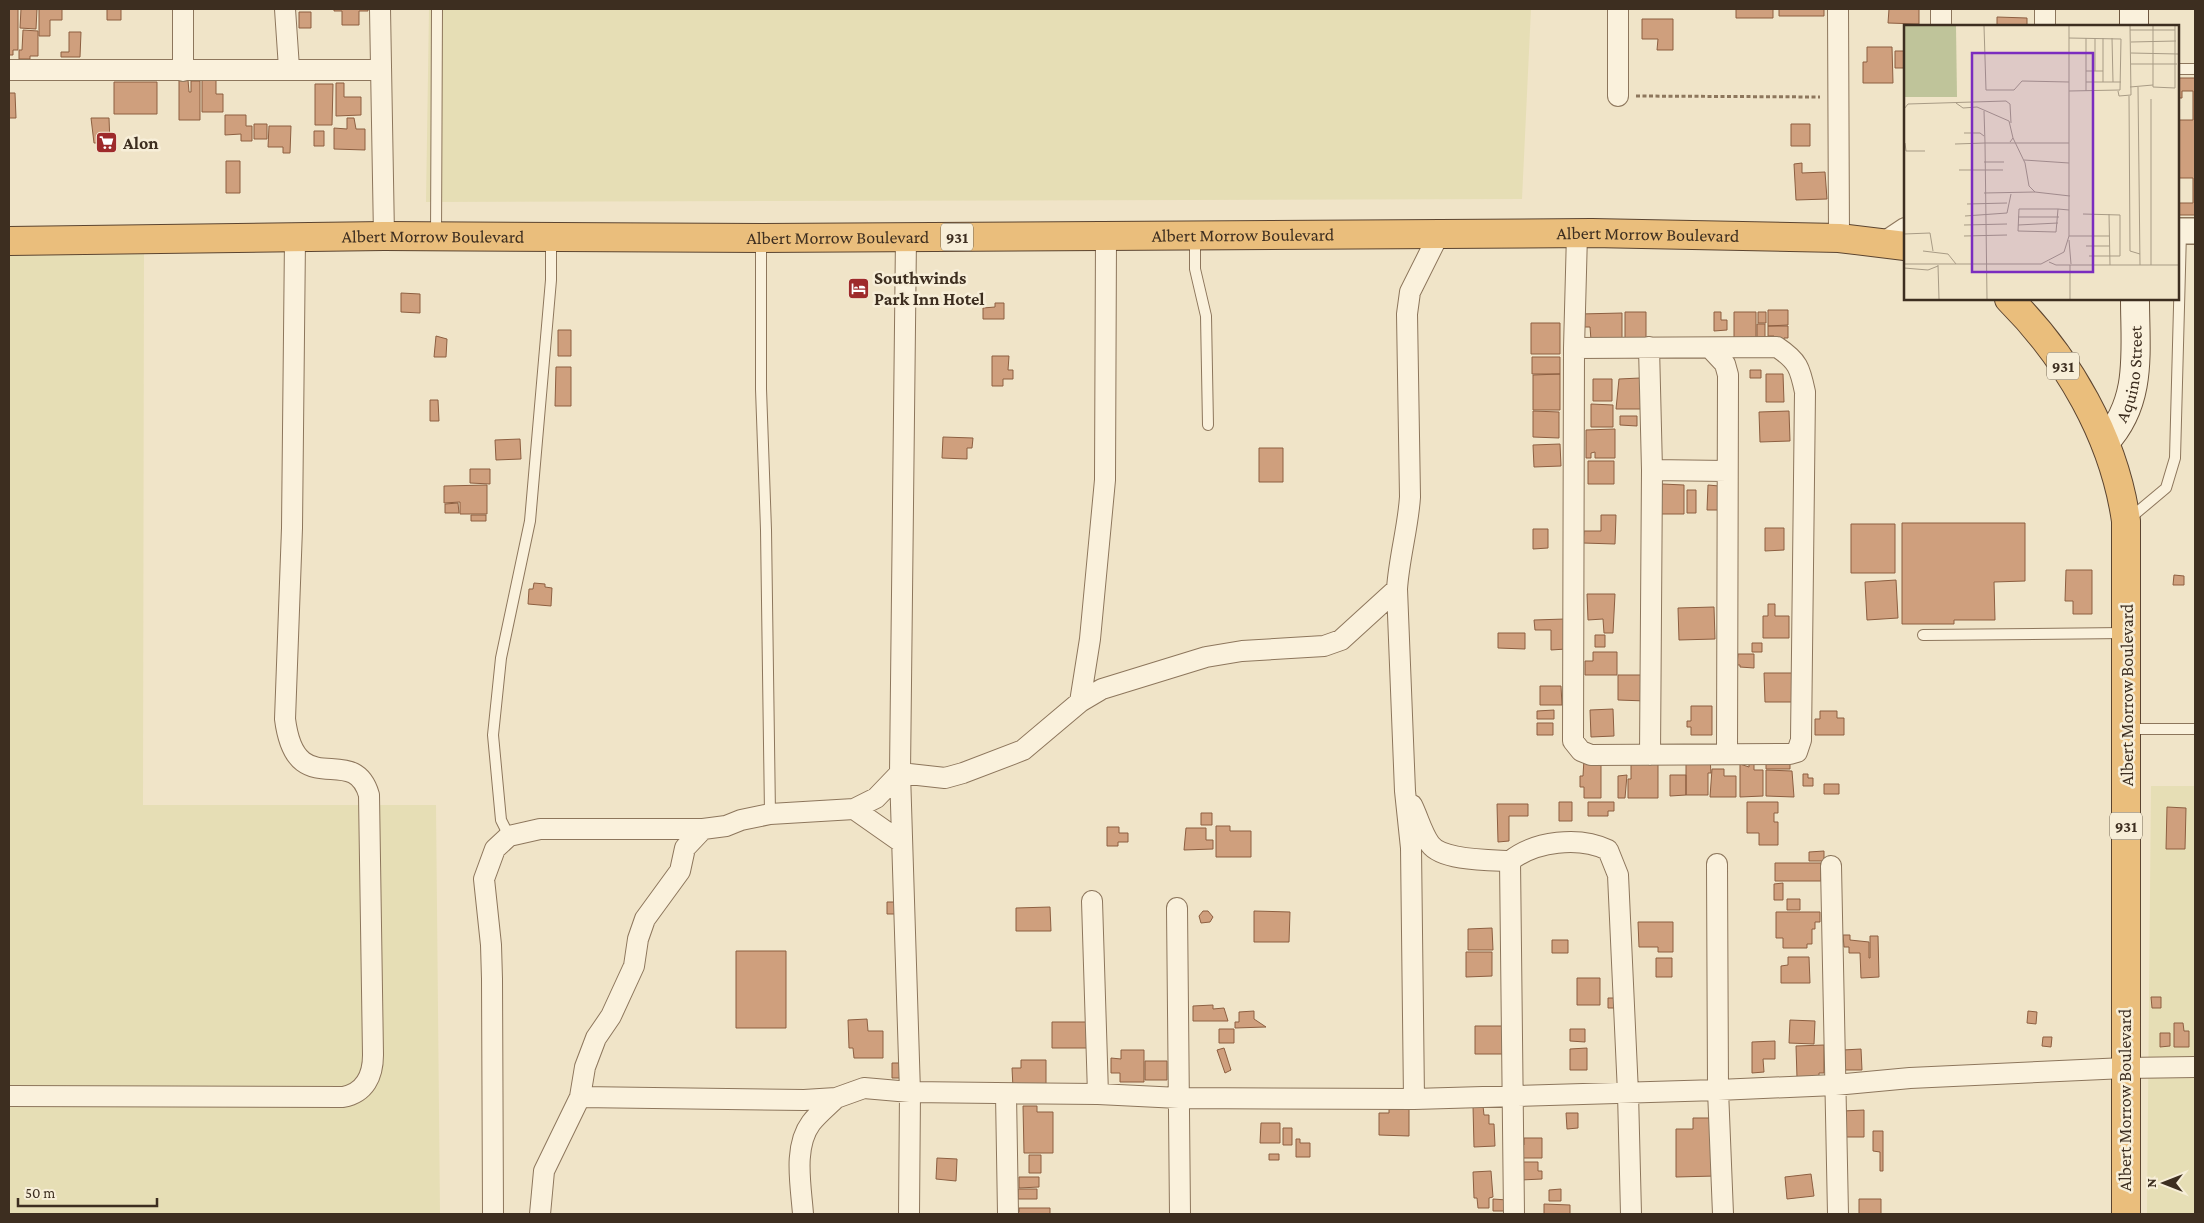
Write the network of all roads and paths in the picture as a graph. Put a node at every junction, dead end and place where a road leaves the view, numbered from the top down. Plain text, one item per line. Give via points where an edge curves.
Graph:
1 (183, 9) edge
2 (284, 9) edge
3 (380, 9) edge
4 (438, 9) edge
5 (1618, 9) edge
6 (1838, 9) edge
7 (1941, 9) edge
8 (2045, 9) edge
9 (2134, 9) edge
10 (1941, 25) edge
11 (2045, 25) edge
12 (2134, 25) edge
13 (289, 68) junction
14 (2179, 69) edge
15 (2195, 69) edge
16 (9, 70) edge
17 (381, 70) junction
18 (183, 71) junction
19 (1618, 96) joint
20 (1838, 98) junction
21 (2185, 231) edge
22 (1577, 234) junction
23 (384, 236) junction
24 (1438, 236) junction
25 (436, 237) junction
26 (906, 237) junction
27 (1106, 237) junction
28 (1195, 237) junction
29 (295, 238) junction
30 (552, 238) junction
31 (761, 238) junction
32 (1839, 238) junction
33 (1898, 239) edge
34 (9, 241) edge
35 (2010, 300) edge
36 (2135, 300) edge
37 (1649, 347) junction
38 (1574, 348) junction
39 (1710, 348) junction
40 (1208, 426) dead end
41 (2105, 442) junction
42 (1652, 470) junction
43 (1727, 470) junction
44 (2126, 521) junction
45 (1397, 589) junction
46 (2127, 633) junction
47 (1923, 636) dead end
48 (1080, 702) junction
49 (2127, 729) junction
50 (2195, 729) edge
51 (1727, 754) junction
52 (1650, 755) junction
53 (900, 773) junction
54 (1405, 791) junction
55 (854, 809) junction
56 (770, 814) junction
57 (703, 829) junction
58 (509, 836) junction
59 (901, 842) junction
60 (1510, 861) junction
61 (1717, 864) dead end
62 (1832, 866) dead end
63 (1092, 901) dead end
64 (1177, 908) dead end
65 (2195, 1067) edge
66 (2126, 1068) junction
67 (1835, 1085) junction
68 (1718, 1090) junction
69 (910, 1092) junction
70 (1628, 1093) junction
71 (1006, 1094) junction
72 (1098, 1094) junction
73 (1513, 1095) junction
74 (9, 1096) edge
75 (580, 1096) junction
76 (836, 1098) junction
77 (1179, 1098) junction
78 (1414, 1099) junction
79 (493, 1214) edge
80 (540, 1214) edge
81 (803, 1214) edge
82 (909, 1214) edge
83 (1008, 1214) edge
84 (1180, 1214) edge
85 (1514, 1214) edge
86 (1631, 1214) edge
87 (1723, 1214) edge
88 (1838, 1214) edge
89 (2126, 1214) edge

1 - 18 street
2 - 13 street
3 - 17 street
4 - 25 lane
5 - 19 street
6 - 20 street
7 - 10 street
8 - 11 street
9 - 12 main road
13 - 17 street
13 - 18 street
14 - 15 lane
16 - 18 street
17 - 23 street
19 - 20 path
20 - 32 street
21 - 44 lane via 2175,458 2166,488
22 - 24 highway, Albert Morrow Boulevard / 931
22 - 32 highway, Albert Morrow Boulevard / 931
22 - 38 street
23 - 25 highway, Albert Morrow Boulevard / 931
23 - 29 highway, Albert Morrow Boulevard / 931
24 - 28 highway, Albert Morrow Boulevard / 931
24 - 45 street via 1410,292 1407,314 1410,497
25 - 30 highway, Albert Morrow Boulevard / 931
26 - 27 highway, Albert Morrow Boulevard / 931
26 - 31 highway, Albert Morrow Boulevard / 931
26 - 53 street
27 - 28 highway, Albert Morrow Boulevard / 931
27 - 48 street via 1105,480 1090,638
28 - 40 lane via 1195,268 1206,316
29 - 34 highway, Albert Morrow Boulevard / 931
29 - 74 street via 292,528 285,720 287,738 300,762 310,767 357,774 366,783 369,795 373,1055 370,1078 360,1090 343,1097
30 - 31 highway, Albert Morrow Boulevard / 931
30 - 58 lane via 530,521 501,658 493,735 501,820
31 - 56 lane
32 - 33 highway, Albert Morrow Boulevard / 931
35 - 41 highway, Albert Morrow Boulevard / 931 via 2056,353
36 - 41 main road, Aquino Street via 2132,394 2118,427
37 - 38 street
37 - 39 street
37 - 42 street
38 - 52 street via 1573,741 1581,751 1591,755
39 - 43 street via 1725,364 1728,375
39 - 51 street via 1777,347 1794,358 1801,370 1805,392 1800,746 1790,754
41 - 44 highway, Albert Morrow Boulevard / 931 via 2115,466
42 - 43 street
42 - 52 street
43 - 51 street
44 - 46 highway, Albert Morrow Boulevard / 931
45 - 48 street via 1341,640 1324,646 1242,651 1206,657 1102,689
45 - 54 street
46 - 47 lane
46 - 49 highway, Albert Morrow Boulevard / 931
48 - 53 street via 1023,750 945,778
49 - 50 lane
49 - 66 highway, Albert Morrow Boulevard / 931
51 - 52 street
53 - 55 street via 876,798
53 - 59 street
54 - 60 street via 1430,845 1440,852
54 - 78 street via 1411,848
55 - 56 street
55 - 59 street
56 - 57 street
57 - 58 street via 540,829
57 - 75 street via 685,848 680,871 645,919 634,966 615,1009 591,1049
58 - 79 street via 495,850 484,879 492,953
59 - 69 street
60 - 70 street via 1523,851 1559,844 1595,843 1608,850 1618,875
60 - 73 street
61 - 68 street
62 - 67 street
63 - 72 street
64 - 77 street
65 - 66 street
66 - 67 street via 1910,1078
66 - 89 highway, Albert Morrow Boulevard / 931
67 - 68 street
67 - 88 street
68 - 70 street
68 - 87 street
69 - 71 street
69 - 76 street via 864,1088
69 - 82 street
70 - 73 street
70 - 86 street
71 - 72 street
71 - 83 street
72 - 77 street
73 - 78 street
73 - 85 street
75 - 76 street
75 - 80 street via 544,1171
76 - 81 street via 811,1123 803,1139 800,1162
77 - 78 street
77 - 84 street

